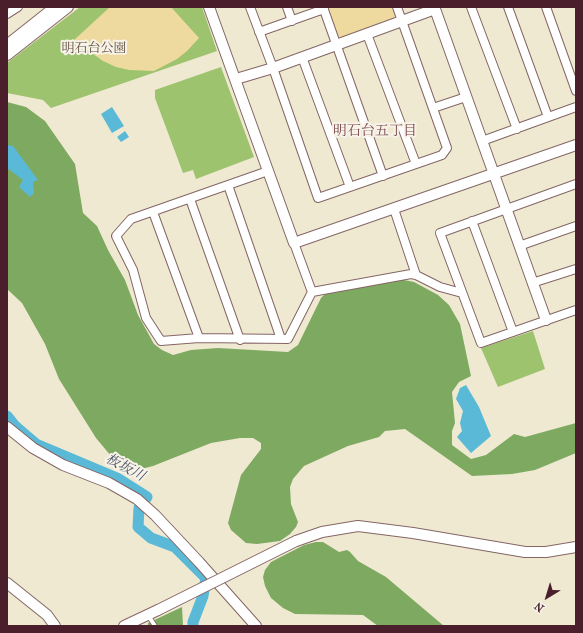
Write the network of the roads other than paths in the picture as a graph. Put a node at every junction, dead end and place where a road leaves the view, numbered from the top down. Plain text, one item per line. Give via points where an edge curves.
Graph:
1 (18, 7) edge
2 (55, 7) edge
3 (68, 7) edge
4 (209, 7) edge
5 (250, 7) edge
6 (286, 7) edge
7 (398, 7) edge
8 (471, 7) edge
9 (508, 7) edge
10 (546, 7) edge
11 (324, 8) edge
12 (437, 8) edge
13 (7, 14) edge
14 (292, 21) junction
15 (403, 21) junction
16 (259, 32) junction
17 (367, 34) junction
18 (7, 44) edge
19 (337, 45) junction
20 (7, 55) edge
21 (302, 57) junction
22 (273, 68) junction
23 (236, 79) junction
24 (576, 91) edge
25 (466, 97) junction
26 (576, 107) edge
27 (433, 108) junction
28 (548, 117) junction
29 (517, 129) junction
30 (482, 141) junction
31 (576, 144) edge
32 (416, 164) junction
33 (268, 171) junction
34 (493, 174) junction
35 (383, 176) junction
36 (576, 184) edge
37 (228, 186) junction
38 (350, 187) junction
39 (190, 199) junction
40 (394, 209) junction
41 (506, 210) junction
42 (153, 212) junction
43 (472, 221) junction
44 (576, 226) edge
45 (294, 243) junction
46 (519, 246) junction
47 (576, 269) edge
48 (416, 274) junction
49 (532, 283) junction
50 (312, 292) junction
51 (462, 293) junction
52 (576, 310) edge
53 (546, 320) junction
54 (513, 332) junction
55 (200, 338) junction
56 (281, 339) junction
57 (240, 340) junction
58 (7, 426) edge
59 (576, 547) edge
60 (7, 583) edge
61 (148, 614) junction
62 (55, 626) edge
63 (124, 626) edge
64 (154, 626) edge
65 (256, 626) edge

1 - 13 street
2 - 18 street
3 - 20 street
4 - 23 street
5 - 16 street
6 - 14 street
7 - 15 street
8 - 29 street
9 - 28 street
10 - 24 street
11 - 14 street
11 - 19 street
12 - 15 street
12 - 25 street
14 - 16 street
15 - 17 street
15 - 27 street
16 - 22 street
17 - 19 street
17 - 32 street
19 - 21 street
19 - 35 street
21 - 22 street
21 - 38 street
22 - 23 street
22 - 38 street via 318,198
23 - 33 street
25 - 27 street
25 - 30 street
26 - 28 street
27 - 32 street via 447,148 442,156
28 - 29 street
29 - 30 street
30 - 34 street
31 - 34 street
32 - 35 street
33 - 37 street
33 - 45 street
34 - 40 street
34 - 41 street
35 - 38 street
36 - 41 street
37 - 39 street
37 - 56 street
39 - 42 street
39 - 57 street
40 - 45 street
40 - 48 street
41 - 43 street
41 - 46 street
42 - 55 street
42 - 55 street via 131,219 116,236 133,270 146,318 161,341
43 - 51 street via 440,233
43 - 54 street
44 - 46 street
45 - 50 street
46 - 49 street
47 - 49 street
48 - 50 street
48 - 51 street via 440,287
49 - 53 street
50 - 56 street via 288,339
51 - 54 street via 481,343
52 - 53 street
53 - 54 street
55 - 57 street
56 - 57 street
58 - 65 street via 33,448 137,499 199,562
59 - 61 street, bridge via 546,552 525,552 413,532 358,526 322,532 296,542
60 - 62 street via 47,615
61 - 63 street
61 - 64 lane

